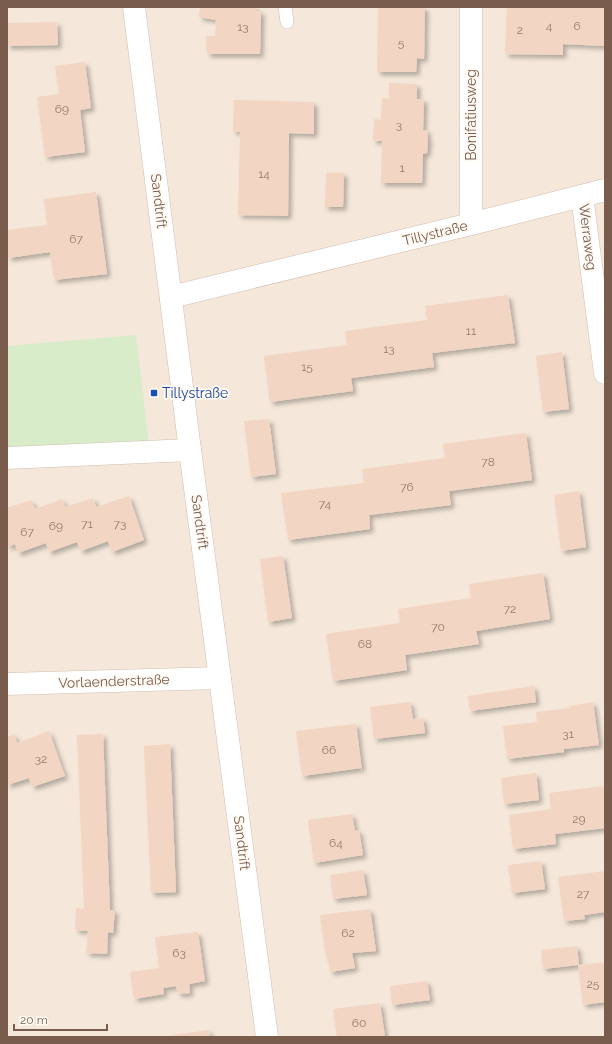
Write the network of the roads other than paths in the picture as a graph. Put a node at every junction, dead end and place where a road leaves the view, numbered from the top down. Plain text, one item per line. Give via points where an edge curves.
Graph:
1 (134, 7) edge
2 (285, 7) edge
3 (471, 7) edge
4 (287, 22) dead end
5 (605, 190) edge
6 (582, 196) junction
7 (471, 224) junction
8 (172, 297) junction
9 (605, 373) edge
10 (190, 450) junction
11 (7, 458) edge
12 (220, 678) junction
13 (7, 684) edge
14 (267, 1037) edge

1 - 8 street, Sandtrift
2 - 4 lane
3 - 7 street, Bonifatiusweg
5 - 6 street, Tillystraße
6 - 7 street, Tillystraße
6 - 9 street, Werraweg
7 - 8 street, Tillystraße
8 - 10 street, Sandtrift
10 - 11 street
10 - 12 street, Sandtrift
12 - 13 street, Vorlaenderstraße
12 - 14 street, Sandtrift

